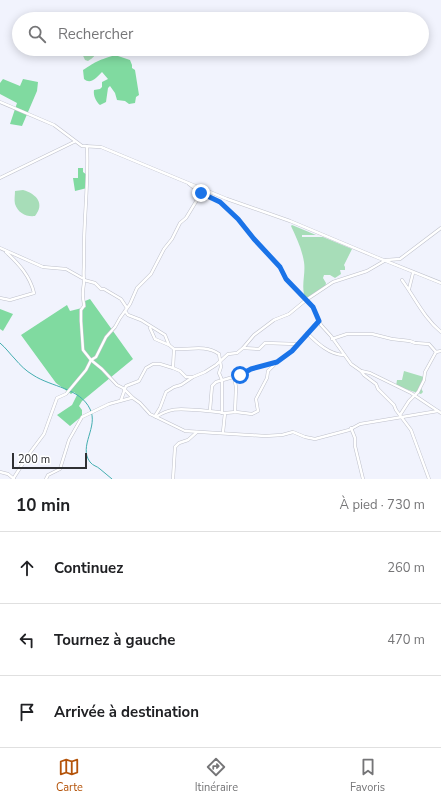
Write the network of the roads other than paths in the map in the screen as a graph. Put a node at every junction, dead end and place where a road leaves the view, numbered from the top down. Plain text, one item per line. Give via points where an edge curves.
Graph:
1 (0, 102) edge
2 (75, 141) junction
3 (88, 146) junction
4 (0, 178) edge
5 (189, 184) junction
6 (203, 190) junction
7 (201, 193) junction
8 (441, 228) edge
9 (0, 248) edge
10 (6, 252) junction
11 (385, 261) junction
12 (413, 273) junction
13 (83, 279) junction
14 (402, 280) dead end
15 (441, 283) edge
16 (409, 289) junction
17 (0, 298) edge
18 (306, 300) junction
19 (126, 309) junction
20 (319, 321) junction
21 (150, 327) junction
22 (441, 332) edge
23 (307, 333) junction
24 (332, 339) junction
25 (169, 344) junction
26 (298, 344) junction
27 (174, 348) junction
28 (243, 348) junction
29 (441, 351) edge
30 (436, 352) junction
31 (344, 355) junction
32 (91, 360) junction
33 (220, 361) junction
34 (277, 362) junction
35 (173, 368) junction
36 (361, 371) junction
37 (193, 377) junction
38 (234, 377) junction
39 (222, 380) junction
40 (125, 390) junction
41 (415, 396) junction
42 (133, 398) junction
43 (121, 400) junction
44 (210, 410) junction
45 (235, 412) junction
46 (440, 412) edge
47 (224, 413) junction
48 (400, 416) junction
49 (156, 417) junction
50 (352, 428) junction
51 (198, 431) junction
52 (223, 433) junction
53 (0, 472) edge
54 (14, 479) edge
55 (46, 479) edge
56 (173, 479) edge
57 (363, 479) edge
58 (429, 479) edge

1 - 2 street via 54,125
2 - 3 street via 82,146
2 - 4 street
3 - 5 street via 101,147
3 - 13 street
5 - 6 street
5 - 7 street
6 - 7 street
6 - 11 street via 290,220
7 - 18 street via 220,202 238,219
7 - 19 street via 186,218 180,223 153,271 137,288
8 - 11 street via 402,258
9 - 10 street
10 - 13 street via 43,267 66,269
10 - 17 street via 30,280 34,293 10,300
11 - 12 street
11 - 18 street via 366,271 333,282
12 - 15 street
12 - 16 street
13 - 19 street via 95,283 121,299
13 - 32 street via 82,347
14 - 16 street
16 - 22 street via 422,311
18 - 20 street via 313,307
18 - 28 street via 289,314 274,320 254,335
19 - 21 street via 128,315
19 - 32 street via 106,337 96,357
20 - 23 street
20 - 24 street
21 - 25 street via 165,335
21 - 25 street via 155,339
23 - 26 street
23 - 31 street via 322,347
24 - 30 street via 347,334 372,334 415,344 429,344
24 - 31 street
25 - 27 street
26 - 28 street via 265,343 258,349
26 - 34 street
27 - 33 street via 211,350 219,354
27 - 35 street
28 - 33 street via 234,354 228,354
29 - 30 street
30 - 41 street
31 - 36 street
32 - 40 street
32 - 54 street via 70,390 57,398 44,434
33 - 37 street
33 - 39 street via 219,373
34 - 38 street
34 - 45 street via 268,371 256,400 258,411 252,414
35 - 37 street via 186,377
35 - 40 street via 153,364 144,370 139,381 128,385
36 - 41 street
36 - 48 street via 376,384
37 - 49 street via 166,392
38 - 39 street
38 - 45 street
39 - 44 street via 212,386
39 - 47 street
40 - 42 street
40 - 43 street
41 - 46 street
41 - 48 street
42 - 43 street
42 - 49 street
43 - 55 street via 82,417 69,440 60,469 48,475
44 - 47 street
44 - 49 street via 180,409 163,412
45 - 47 street
46 - 48 street
47 - 52 street
48 - 50 street
48 - 58 street via 414,435
49 - 51 street via 182,431
50 - 52 street via 315,439 293,432 265,436
50 - 57 street
51 - 52 street
51 - 56 street via 175,447
53 - 54 street

